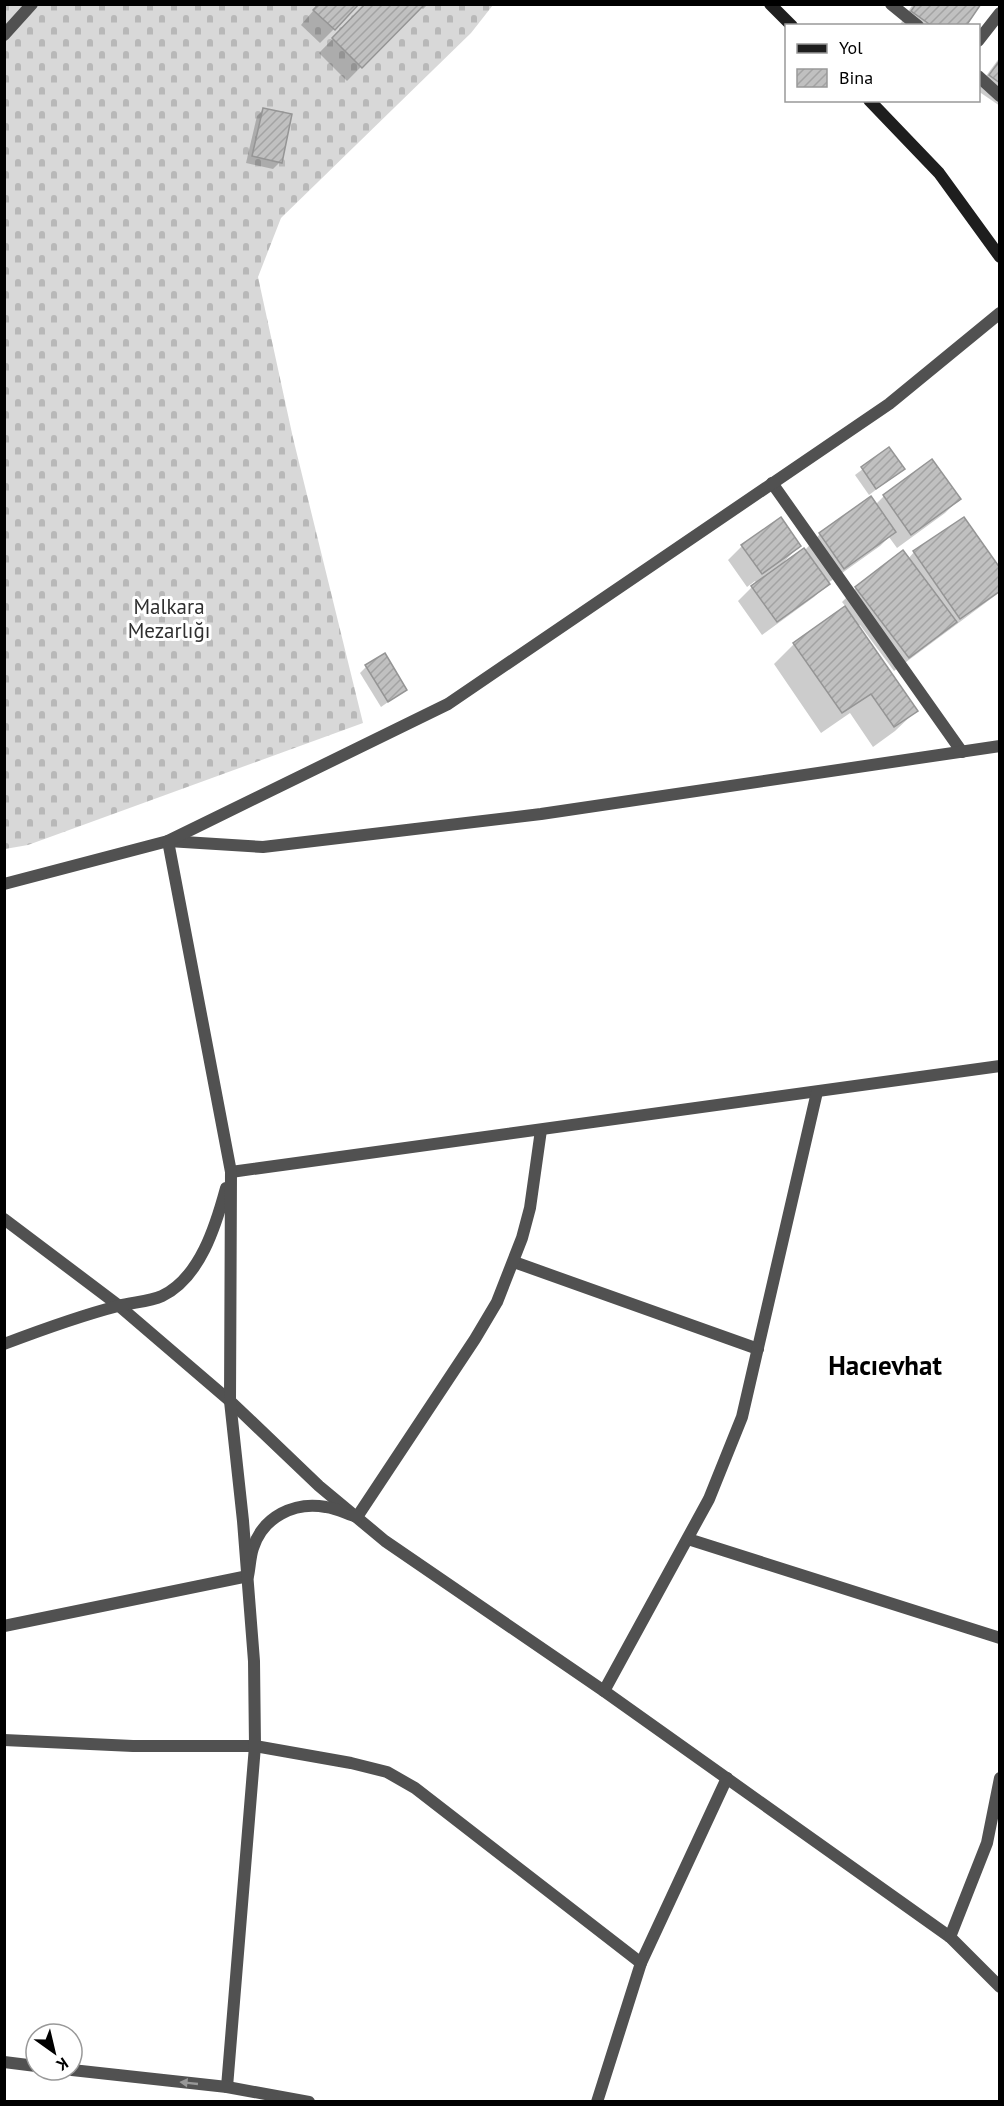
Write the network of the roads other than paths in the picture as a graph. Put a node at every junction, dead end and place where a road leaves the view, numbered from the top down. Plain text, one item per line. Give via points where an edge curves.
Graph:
1 (32, 4) edge
2 (770, 4) edge
3 (891, 4) edge
4 (999, 13) edge
5 (790, 24) edge
6 (916, 24) edge
7 (4, 35) edge
8 (980, 38) edge
9 (980, 78) edge
10 (999, 96) edge
11 (871, 102) edge
12 (999, 257) edge
13 (999, 313) edge
14 (772, 483) junction
15 (999, 746) edge
16 (962, 752) junction
17 (168, 841) junction
18 (4, 884) edge
19 (999, 1066) edge
20 (817, 1092) junction
21 (541, 1130) junction
22 (231, 1173) junction
23 (4, 1219) edge
24 (514, 1262) junction
25 (118, 1305) junction
26 (4, 1344) edge
27 (758, 1348) junction
28 (230, 1401) junction
29 (357, 1517) junction
30 (688, 1539) junction
31 (248, 1576) junction
32 (4, 1626) edge
33 (999, 1638) edge
34 (604, 1692) junction
35 (4, 1740) edge
36 (255, 1746) junction
37 (727, 1778) junction
38 (999, 1778) edge
39 (950, 1937) junction
40 (641, 1963) junction
41 (999, 1987) edge
42 (4, 2062) edge
43 (24, 2064) edge
44 (84, 2071) edge
45 (227, 2087) junction
46 (309, 2102) edge
47 (597, 2102) edge

1 - 7 street
2 - 5 main road
3 - 6 street
4 - 8 street
9 - 10 street
11 - 12 main road via 939,173
13 - 14 street via 889,404
14 - 16 street
14 - 17 street via 448,704
15 - 16 street
16 - 17 street via 541,814 263,847
17 - 18 street
17 - 22 street
19 - 20 street
20 - 21 street
20 - 27 street
21 - 22 street
21 - 24 street via 530,1208
22 - 25 street via 208,1243 188,1275 162,1296
22 - 28 street
23 - 25 street
24 - 27 street
24 - 29 street via 475,1339
25 - 26 street
25 - 28 street
27 - 30 street via 742,1418
28 - 29 street via 318,1486
28 - 31 street
29 - 31 street via 326,1507 302,1505 281,1513 262,1528
29 - 34 street via 385,1541
30 - 33 street
30 - 34 street
31 - 32 street
31 - 36 street
34 - 37 street
35 - 36 street
36 - 40 street via 387,1772 415,1788
36 - 45 street
37 - 39 street
37 - 40 street
38 - 39 street via 987,1843
39 - 41 street
40 - 47 street
42 - 43 street
45 -> 44 street
45 - 46 street

